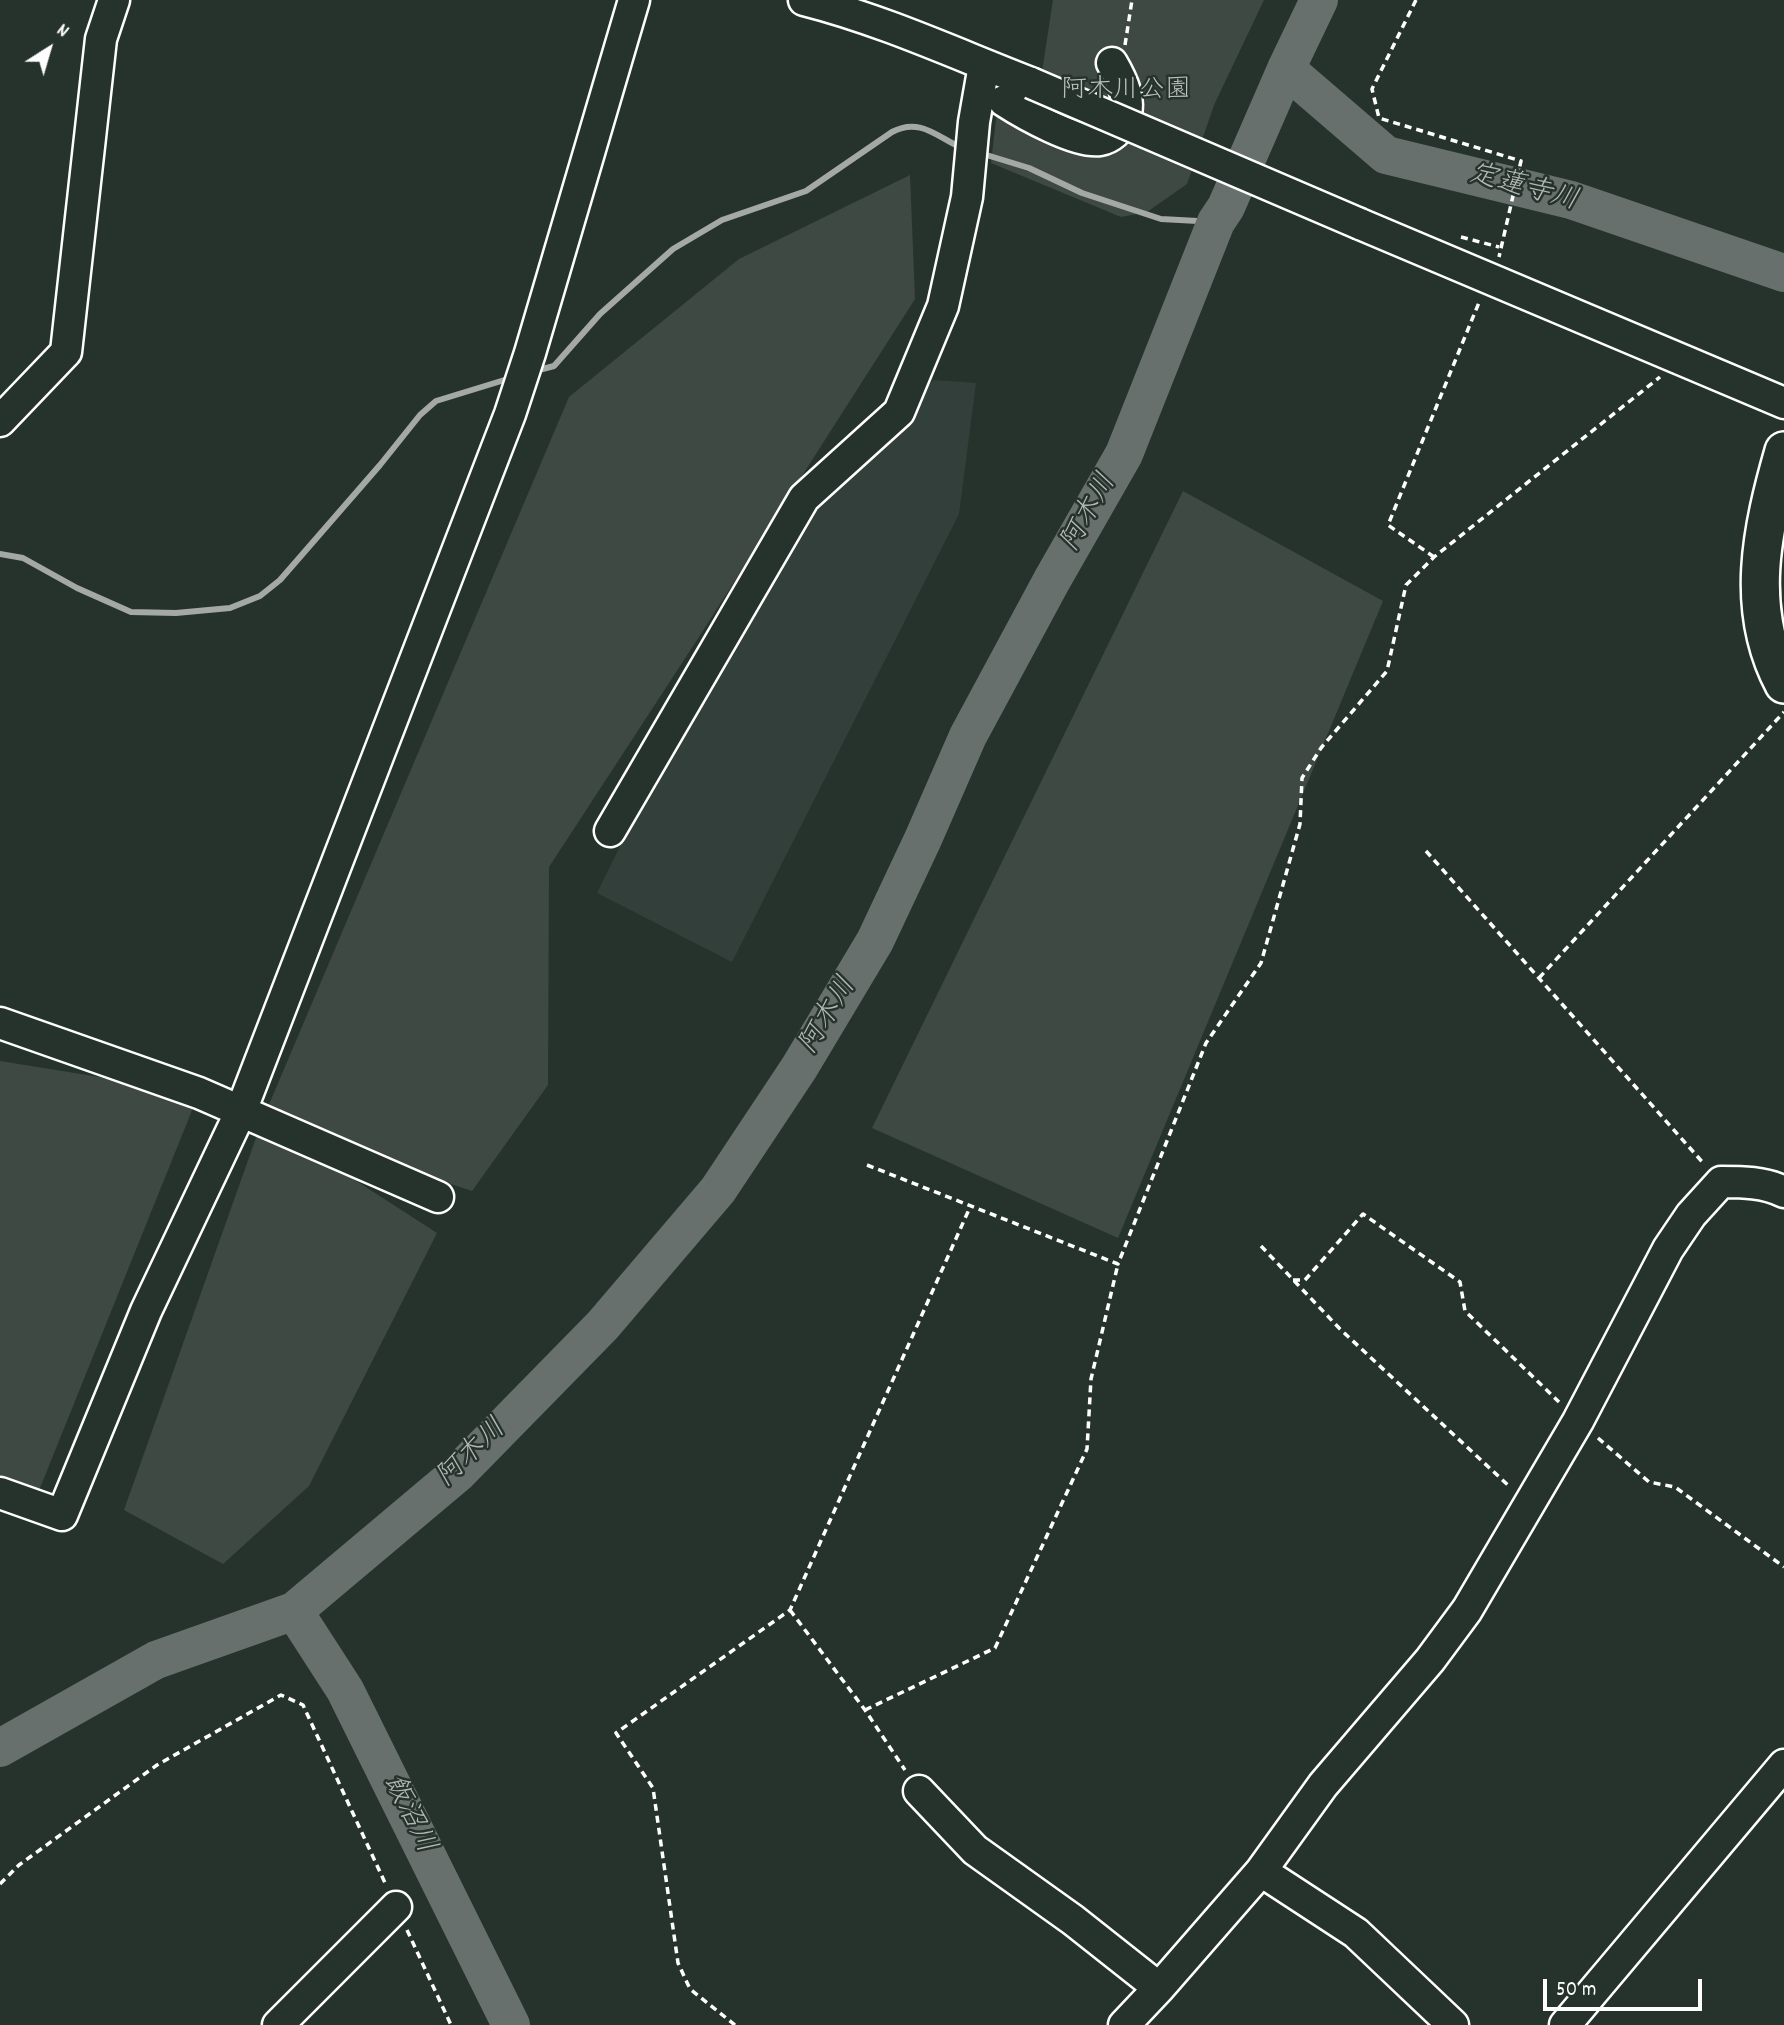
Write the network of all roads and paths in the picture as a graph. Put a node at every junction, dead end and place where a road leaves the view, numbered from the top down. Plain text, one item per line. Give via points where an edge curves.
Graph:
1 (114, 0) edge
2 (634, 0) edge
3 (804, 0) edge
4 (1132, 0) edge
5 (1416, 0) edge
6 (1112, 63) joint
7 (984, 65) junction
8 (1004, 102) dead end
9 (1499, 247) dead end
10 (1483, 292) dead end
11 (1683, 359) junction
12 (1784, 403) edge
13 (0, 421) edge
14 (1784, 451) edge
15 (1434, 557) junction
16 (1784, 684) edge
17 (1784, 712) edge
18 (610, 831) dead end
19 (1426, 851) dead end
20 (1539, 978) junction
21 (0, 1023) edge
22 (241, 1111) junction
23 (867, 1165) dead end
24 (1721, 1182) junction
25 (1784, 1192) edge
26 (438, 1197) dead end
27 (971, 1205) junction
28 (1261, 1247) dead end
29 (1118, 1264) junction
30 (1293, 1280) junction
31 (1578, 1421) junction
32 (0, 1493) edge
33 (1529, 1505) junction
34 (1784, 1567) edge
35 (790, 1609) junction
36 (865, 1710) junction
37 (1784, 1765) edge
38 (919, 1791) joint
39 (1261, 1871) junction
40 (0, 1884) edge
41 (396, 1907) junction
42 (1159, 1988) junction
43 (278, 2025) edge
44 (451, 2025) edge
45 (735, 2025) edge
46 (1124, 2025) edge
47 (1453, 2025) edge
48 (1565, 2025) edge

1 - 13 street via 101,39 66,352
2 - 22 street via 510,414
3 - 7 street via 894,27
4 - 6 path via 1126,44
5 - 9 path via 1372,89 1379,118 1521,161
6 - 8 street via 1128,102 1120,128 1100,140 1060,130
7 - 11 street, bridge
7 - 18 street via 967,197 943,306 899,412 804,498
10 - 15 path via 1388,525
11 - 12 street
11 - 15 path
14 - 16 main road via 1760,556 1763,630
15 - 29 path via 1406,585 1387,671 1321,748 1302,778 1300,824 1261,962 1206,1043
17 - 20 path
19 - 20 path
20 - 24 path
21 - 22 street
22 - 26 street
22 - 32 street via 146,1311 62,1515
23 - 27 path
24 - 25 street via 1775,1187
24 - 31 street via 1668,1249
27 - 29 path
27 - 35 path
28 - 30 path
29 - 36 path via 1091,1379 1087,1449 995,1648
30 - 31 path via 1305,1280 1363,1214 1460,1282 1465,1311
30 - 33 path
31 - 33 street
31 - 34 path via 1649,1482 1675,1487
33 - 39 street via 1467,1610 1323,1785
35 - 36 path
35 - 45 path via 616,1733 653,1788 678,1963 690,1989
36 - 38 path
37 - 48 street
38 - 42 street via 975,1850
39 - 42 street
39 - 47 street via 1356,1933
40 - 41 path via 19,1865 157,1765 281,1695 303,1705
41 - 43 street
41 - 44 path
42 - 46 street

